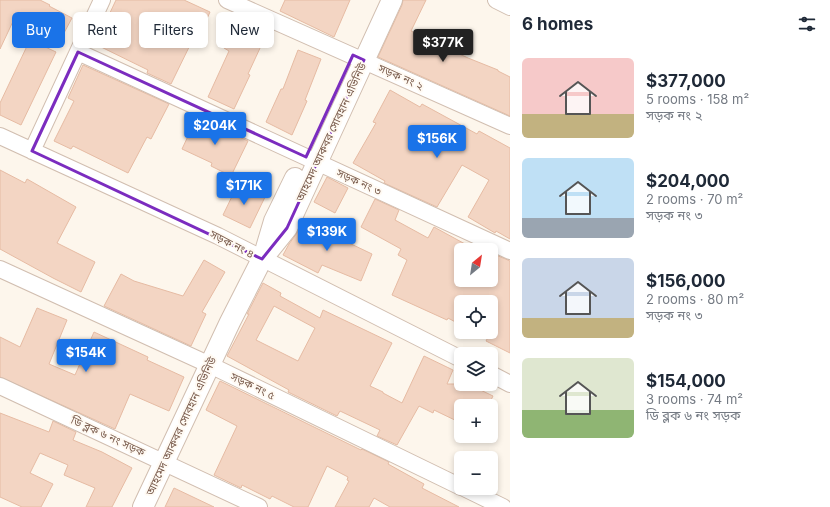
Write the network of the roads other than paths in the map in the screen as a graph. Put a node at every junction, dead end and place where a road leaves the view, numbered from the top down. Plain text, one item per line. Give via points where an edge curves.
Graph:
1 (102, 0) edge
2 (227, 0) edge
3 (378, 0) edge
4 (392, 0) edge
5 (496, 0) edge
6 (510, 7) edge
7 (78, 52) junction
8 (359, 58) junction
9 (510, 126) edge
10 (0, 136) edge
11 (32, 151) junction
12 (312, 160) junction
13 (510, 251) edge
14 (262, 259) junction
15 (0, 268) edge
16 (454, 355) edge
17 (210, 365) junction
18 (498, 378) edge
19 (510, 384) edge
20 (0, 386) edge
21 (164, 462) junction
22 (454, 483) edge
23 (478, 495) edge
24 (143, 507) edge
25 (259, 507) edge
26 (503, 507) edge

1 - 7 street
2 - 8 street, সড়ক নং ২
3 - 8 street, আহমেদ আকবর সোবহান এভিনিউ
4 - 8 street, আহমেদ আকবর সোবহান এভিনিউ
5 - 6 street
7 - 11 street
7 - 12 street, সড়ক নং ৩
8 - 9 street, সড়ক নং ২
8 - 12 street, আহমেদ আকবর সোবহান এভিনিউ
10 - 11 street, সড়ক নং ৪
11 - 14 street, সড়ক নং ৪ via 218,236
12 - 13 street, সড়ক নং ৩
12 - 14 street, আহমেদ আকবর সোবহান এভিনিউ via 274,221
14 - 16 street, সড়ক নং ৪
14 - 17 street, আহমেদ আকবর সোবহান এভিনিউ
15 - 17 street, সড়ক নং ৫
17 - 21 street, আহমেদ আকবর সোবহান এভিনিউ
17 - 22 street, সড়ক নং ৫
18 - 19 street
20 - 21 street, ডি ব্লক ৬ নং সড়ক
21 - 24 street, আহমেদ আকবর সোবহান এভিনিউ
21 - 25 street, ডি ব্লক ৬ নং সড়ক
23 - 26 street, সড়ক নং ৫

